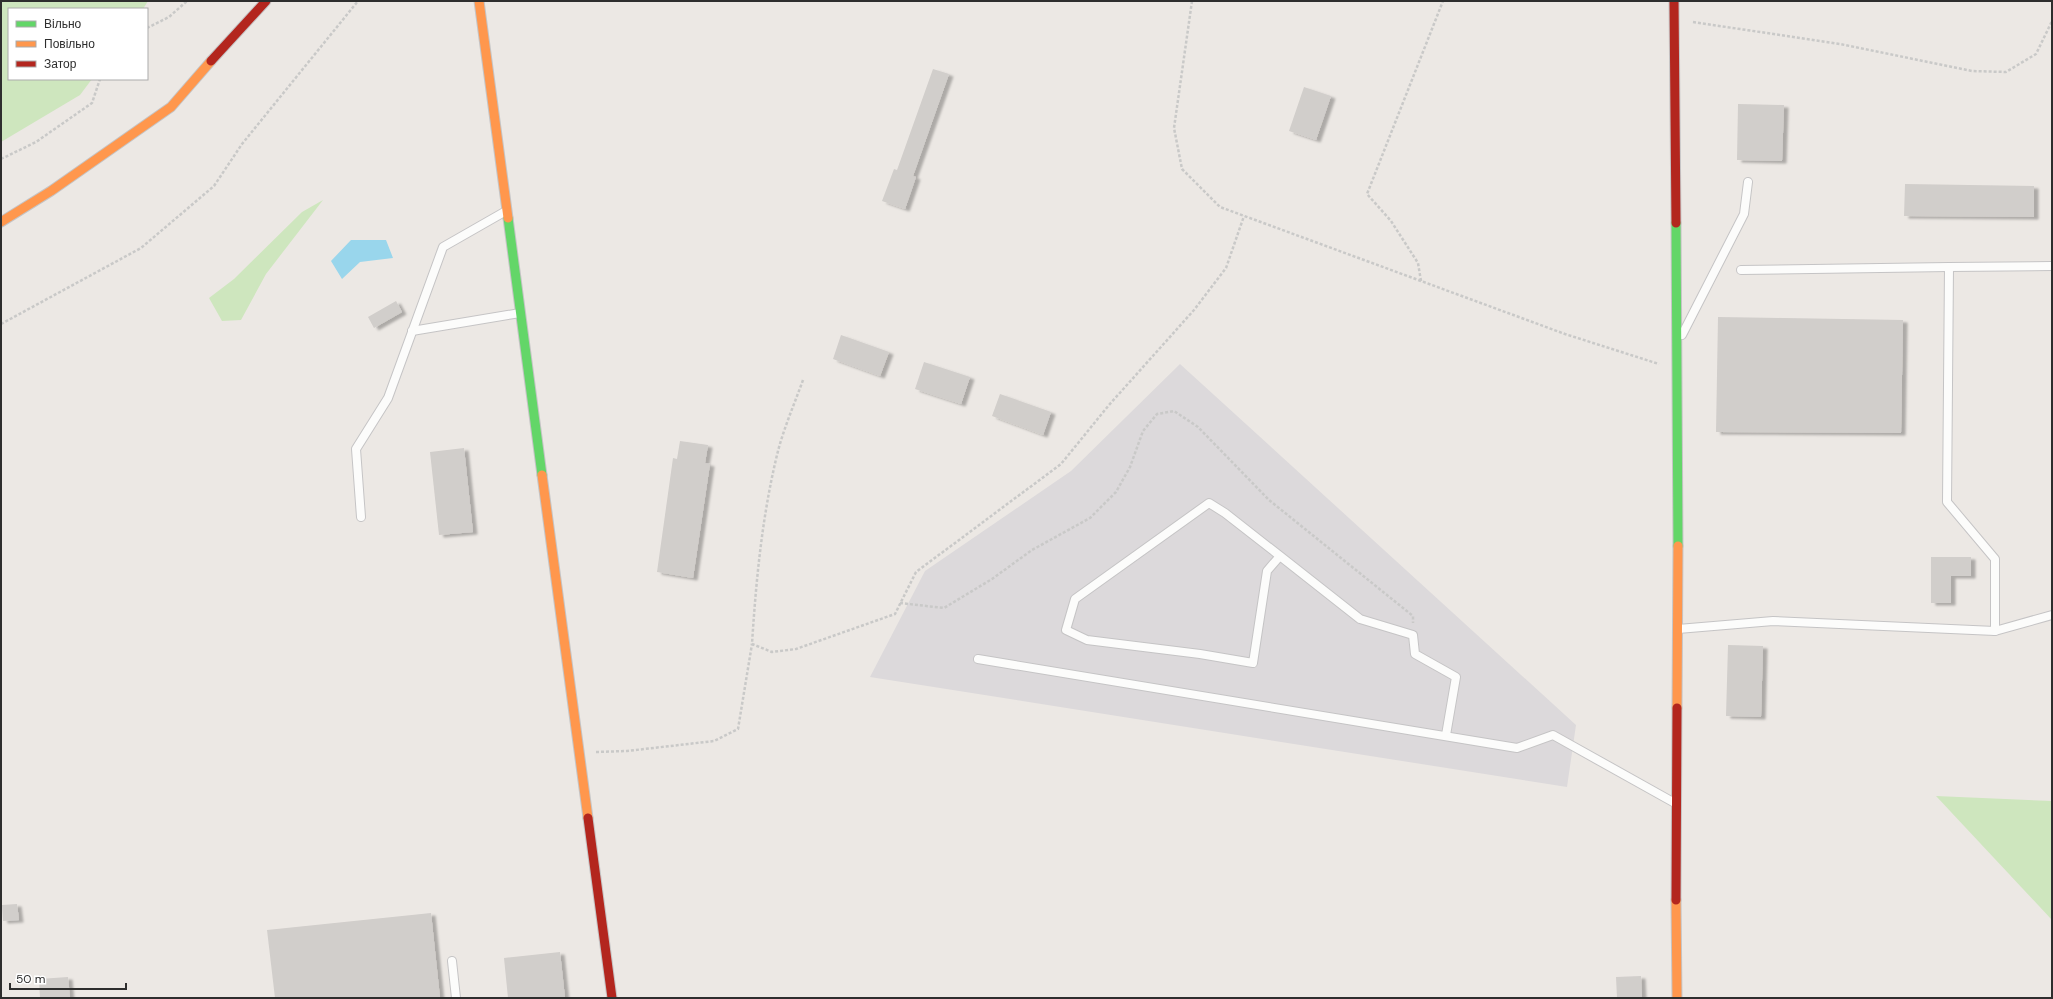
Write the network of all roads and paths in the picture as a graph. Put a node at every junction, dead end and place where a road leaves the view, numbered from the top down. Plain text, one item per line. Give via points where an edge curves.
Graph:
1 (187, 1) edge
2 (266, 1) edge
3 (358, 1) edge
4 (479, 1) edge
5 (1192, 1) edge
6 (1444, 1) edge
7 (1674, 1) edge
8 (1675, 20) junction
9 (2052, 21) edge
10 (148, 28) edge
11 (100, 80) edge
12 (1, 159) edge
13 (1748, 182) dead end
14 (507, 211) junction
15 (1244, 216) junction
16 (1, 222) edge
17 (2052, 266) edge
18 (1949, 267) junction
19 (1741, 270) dead end
20 (1421, 281) junction
21 (521, 313) junction
22 (1, 324) edge
23 (412, 331) junction
24 (1677, 346) junction
25 (1677, 369) junction
26 (803, 380) dead end
27 (361, 517) dead end
28 (1280, 556) junction
29 (2052, 615) edge
30 (1678, 629) junction
31 (1995, 631) junction
32 (752, 644) junction
33 (978, 660) dead end
34 (1446, 735) junction
35 (579, 753) junction
36 (1676, 804) junction
37 (452, 960) dead end
38 (456, 998) edge
39 (612, 998) edge
40 (1678, 998) edge

1 - 10 path via 169,17
2 - 16 street via 171,107 51,191
3 - 22 path via 242,144 214,186 141,248
4 - 14 street
5 - 15 path via 1184,42 1174,128 1182,169 1220,207
6 - 20 path via 1367,194 1391,221 1418,263
7 - 8 street
8 - 9 path via 1840,44 1972,71 2006,72 2036,54
8 - 24 street
11 - 12 path via 92,103 36,142
13 - 24 lane via 1744,214
14 - 21 street
14 - 23 lane via 443,247
15 - 20 path
15 - 32 path via 1226,268 1194,310 1109,405 1061,464 916,572 895,614 796,649 772,652
17 - 18 lane
18 - 19 lane
18 - 31 lane via 1947,502 1995,559
20 - 25 path via 1565,334
21 - 23 lane
21 - 35 street
23 - 27 lane via 388,398 356,449
24 - 25 street
25 - 30 street
26 - 32 path via 777,455 762,536
28 - 28 lane via 1268,571 1253,663 1087,640 1066,630 1075,599 1209,503
28 - 34 lane via 1360,619 1413,635 1415,654 1456,677
29 - 31 lane
30 - 31 lane via 1773,621
30 - 36 street
32 - 35 path via 738,729 714,741 627,751
33 - 34 lane
34 - 36 lane via 1517,748 1553,735
35 - 39 street
36 - 40 street
37 - 38 lane

